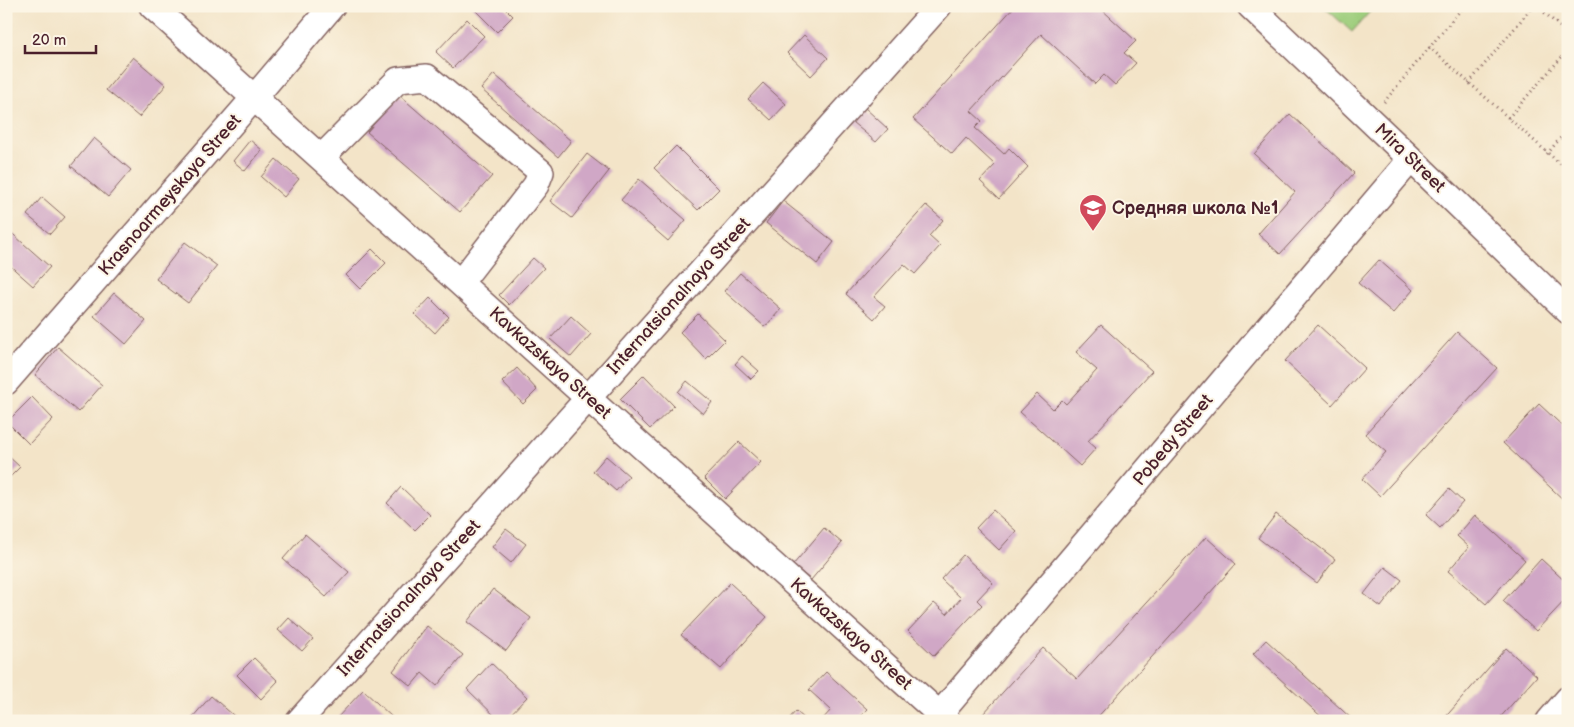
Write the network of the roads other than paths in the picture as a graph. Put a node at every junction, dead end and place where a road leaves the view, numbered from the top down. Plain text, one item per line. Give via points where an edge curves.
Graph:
1 (152, 6) edge
2 (332, 6) edge
3 (939, 6) edge
4 (1250, 6) edge
5 (254, 98) junction
6 (321, 158) junction
7 (1411, 159) junction
8 (460, 283) junction
9 (1568, 311) edge
10 (6, 382) edge
11 (589, 397) junction
12 (1568, 699) edge
13 (940, 718) edge
14 (299, 721) edge
15 (1549, 721) edge

1 - 5 street, Kavkazskaya Street
2 - 5 street, Krasnoarmeyskaya Street
3 - 11 street, Internatsionalnaya Street
4 - 7 street, Mira Street
5 - 6 street, Kavkazskaya Street
5 - 10 street, Krasnoarmeyskaya Street
6 - 8 street, Kavkazskaya Street
6 - 8 street via 398,80 427,77 541,172 536,185
7 - 9 street, Mira Street
7 - 13 street, Pobedy Street
8 - 11 street, Kavkazskaya Street
11 - 13 street, Kavkazskaya Street
11 - 14 street, Internatsionalnaya Street
12 - 15 street

